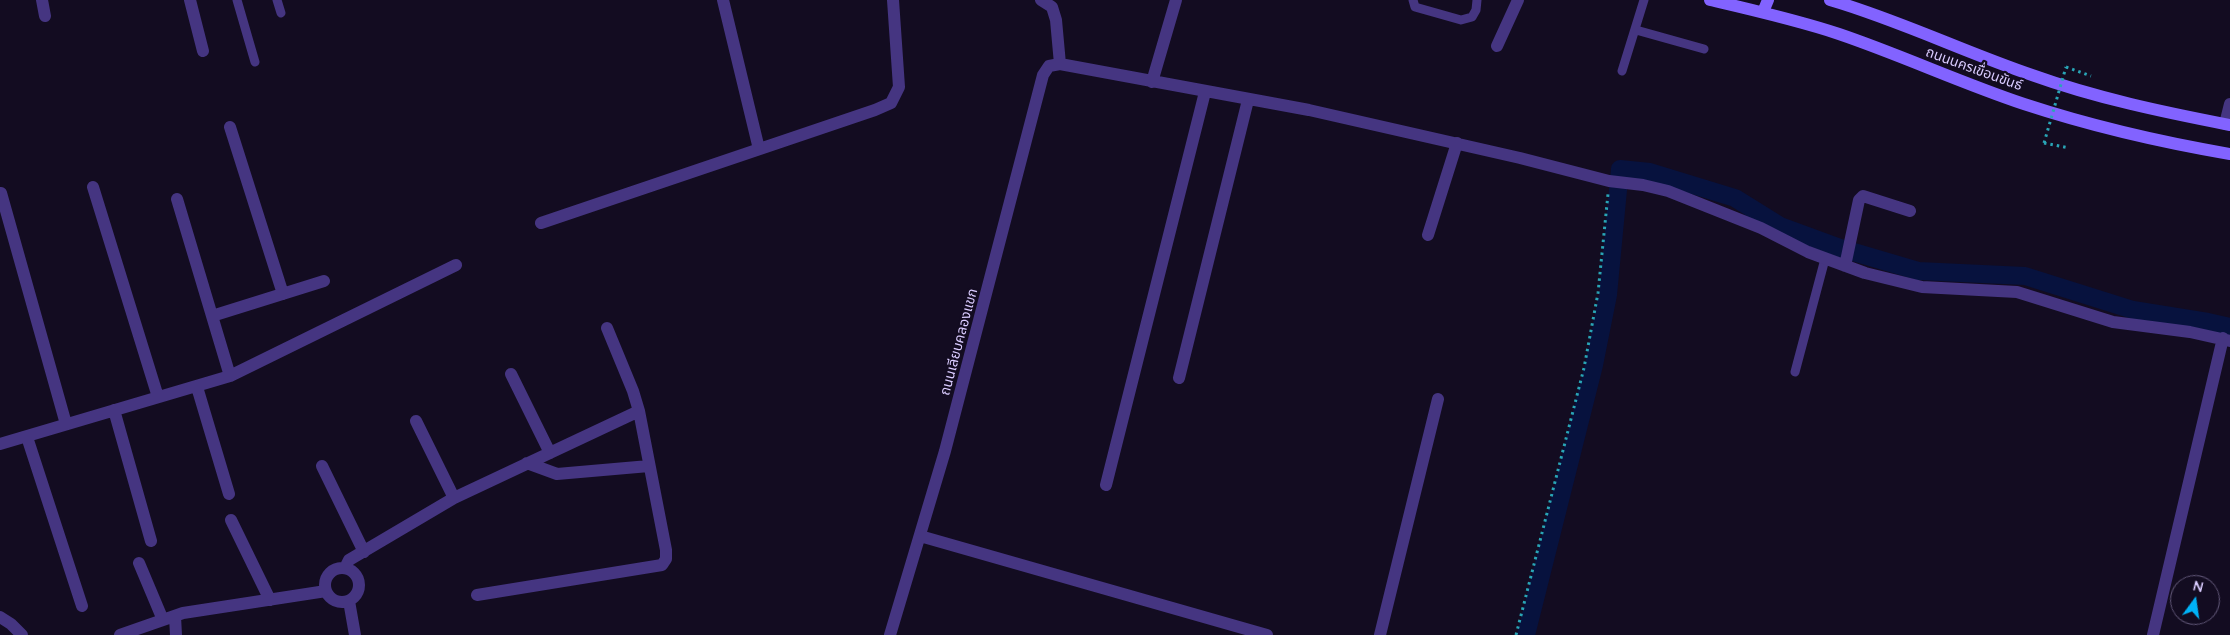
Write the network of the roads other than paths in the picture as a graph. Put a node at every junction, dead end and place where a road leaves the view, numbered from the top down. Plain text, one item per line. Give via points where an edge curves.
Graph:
1 (42, 0) edge
2 (190, 0) edge
3 (237, 0) edge
4 (277, 0) edge
5 (723, 0) edge
6 (893, 0) edge
7 (1041, 0) edge
8 (1176, 0) edge
9 (1414, 0) edge
10 (1477, 0) edge
11 (1518, 0) edge
12 (1644, 0) edge
13 (1710, 0) edge
14 (1768, 0) edge
15 (1830, 0) edge
16 (1763, 12) junction
17 (281, 13) dead end
18 (45, 16) dead end
19 (1636, 30) junction
20 (1497, 46) dead end
21 (1704, 49) dead end
22 (203, 51) dead end
23 (256, 62) dead end
24 (1060, 64) junction
25 (1622, 71) dead end
26 (1152, 82) junction
27 (1205, 92) junction
28 (1248, 100) junction
29 (2230, 104) edge
30 (2227, 125) edge
31 (230, 127) dead end
32 (1457, 143) junction
33 (759, 149) junction
34 (2230, 154) edge
35 (93, 187) dead end
36 (1, 193) edge
37 (177, 199) dead end
38 (1910, 211) dead end
39 (541, 223) dead end
40 (1428, 235) dead end
41 (1825, 258) junction
42 (1846, 261) junction
43 (456, 265) dead end
44 (324, 281) dead end
45 (283, 294) junction
46 (212, 316) junction
47 (606, 328) dead end
48 (2226, 339) edge
49 (1795, 372) dead end
50 (511, 374) dead end
51 (230, 376) junction
52 (1179, 378) dead end
53 (197, 387) junction
54 (158, 397) junction
55 (1438, 398) dead end
56 (114, 410) junction
57 (639, 411) junction
58 (416, 421) dead end
59 (66, 424) junction
60 (27, 437) junction
61 (0, 444) edge
62 (550, 453) junction
63 (527, 463) junction
64 (322, 466) dead end
65 (649, 466) junction
66 (1106, 485) dead end
67 (228, 494) dead end
68 (454, 498) junction
69 (231, 520) dead end
70 (920, 536) junction
71 (151, 541) dead end
72 (364, 552) junction
73 (138, 563) dead end
74 (345, 568) junction
75 (326, 591) junction
76 (477, 595) dead end
77 (270, 600) junction
78 (349, 601) junction
79 (82, 606) dead end
80 (0, 617) edge
81 (169, 618) junction
82 (22, 635) edge
83 (120, 635) edge
84 (176, 635) edge
85 (355, 635) edge
86 (890, 635) edge
87 (1267, 635) edge
88 (1380, 635) edge
89 (2153, 635) edge

1 - 18 street
2 - 22 street
3 - 23 lane
4 - 17 lane
5 - 33 street
6 - 33 street via 899,86 891,103
7 - 24 street via 1052,7 1056,20
8 - 26 street
9 - 10 lane via 1415,7 1461,20 1472,17
11 - 20 street
12 - 19 lane
13 - 16 main road, ถนนนครเขื่อนขันธ์
14 - 16 main road
15 - 30 main road, ถนนนครเขื่อนขันธ์ via 2033,76 2092,94
16 - 34 main road, ถนนนครเขื่อนขันธ์ via 1839,34 2023,103 2087,123 2171,144
19 - 21 lane
19 - 25 lane
24 - 26 street
24 - 70 street, ถนนเลียบคลองแขก via 1049,66 1043,75 946,451
26 - 27 street
27 - 28 street
27 - 66 street
28 - 32 street
28 - 52 street
29 - 30 street
31 - 45 street
32 - 40 street
32 - 41 street via 1609,181 1668,191
33 - 39 street
35 - 54 street
36 - 59 street
37 - 46 street
38 - 42 street via 1863,196 1859,200
41 - 42 street
41 - 49 lane
42 - 48 street via 1865,273 1922,287 2017,292 2113,322
43 - 51 street
44 - 45 street
45 - 46 street
46 - 51 street
47 - 57 street
48 - 89 street
50 - 62 street
51 - 53 street
53 - 54 street
53 - 67 street
54 - 56 street
55 - 88 street
56 - 59 street
56 - 71 street
57 - 62 street
57 - 65 street
58 - 68 street
59 - 60 street
60 - 61 street
60 - 79 street
62 - 63 street
63 - 65 street via 558,474
63 - 68 street
64 - 72 street
65 - 76 street via 666,550 662,565
68 - 72 street
69 - 77 street
70 - 86 street, ถนนเลียบคลองแขก
70 - 87 street
72 - 74 street via 349,560
73 - 81 street
74 - 75 street via 328,574
74 - 78 street via 355,573 360,584 357,594
75 - 77 street
75 - 78 street via 333,600
77 - 81 street
78 - 85 street
80 - 82 street
81 - 83 street
81 - 84 street

